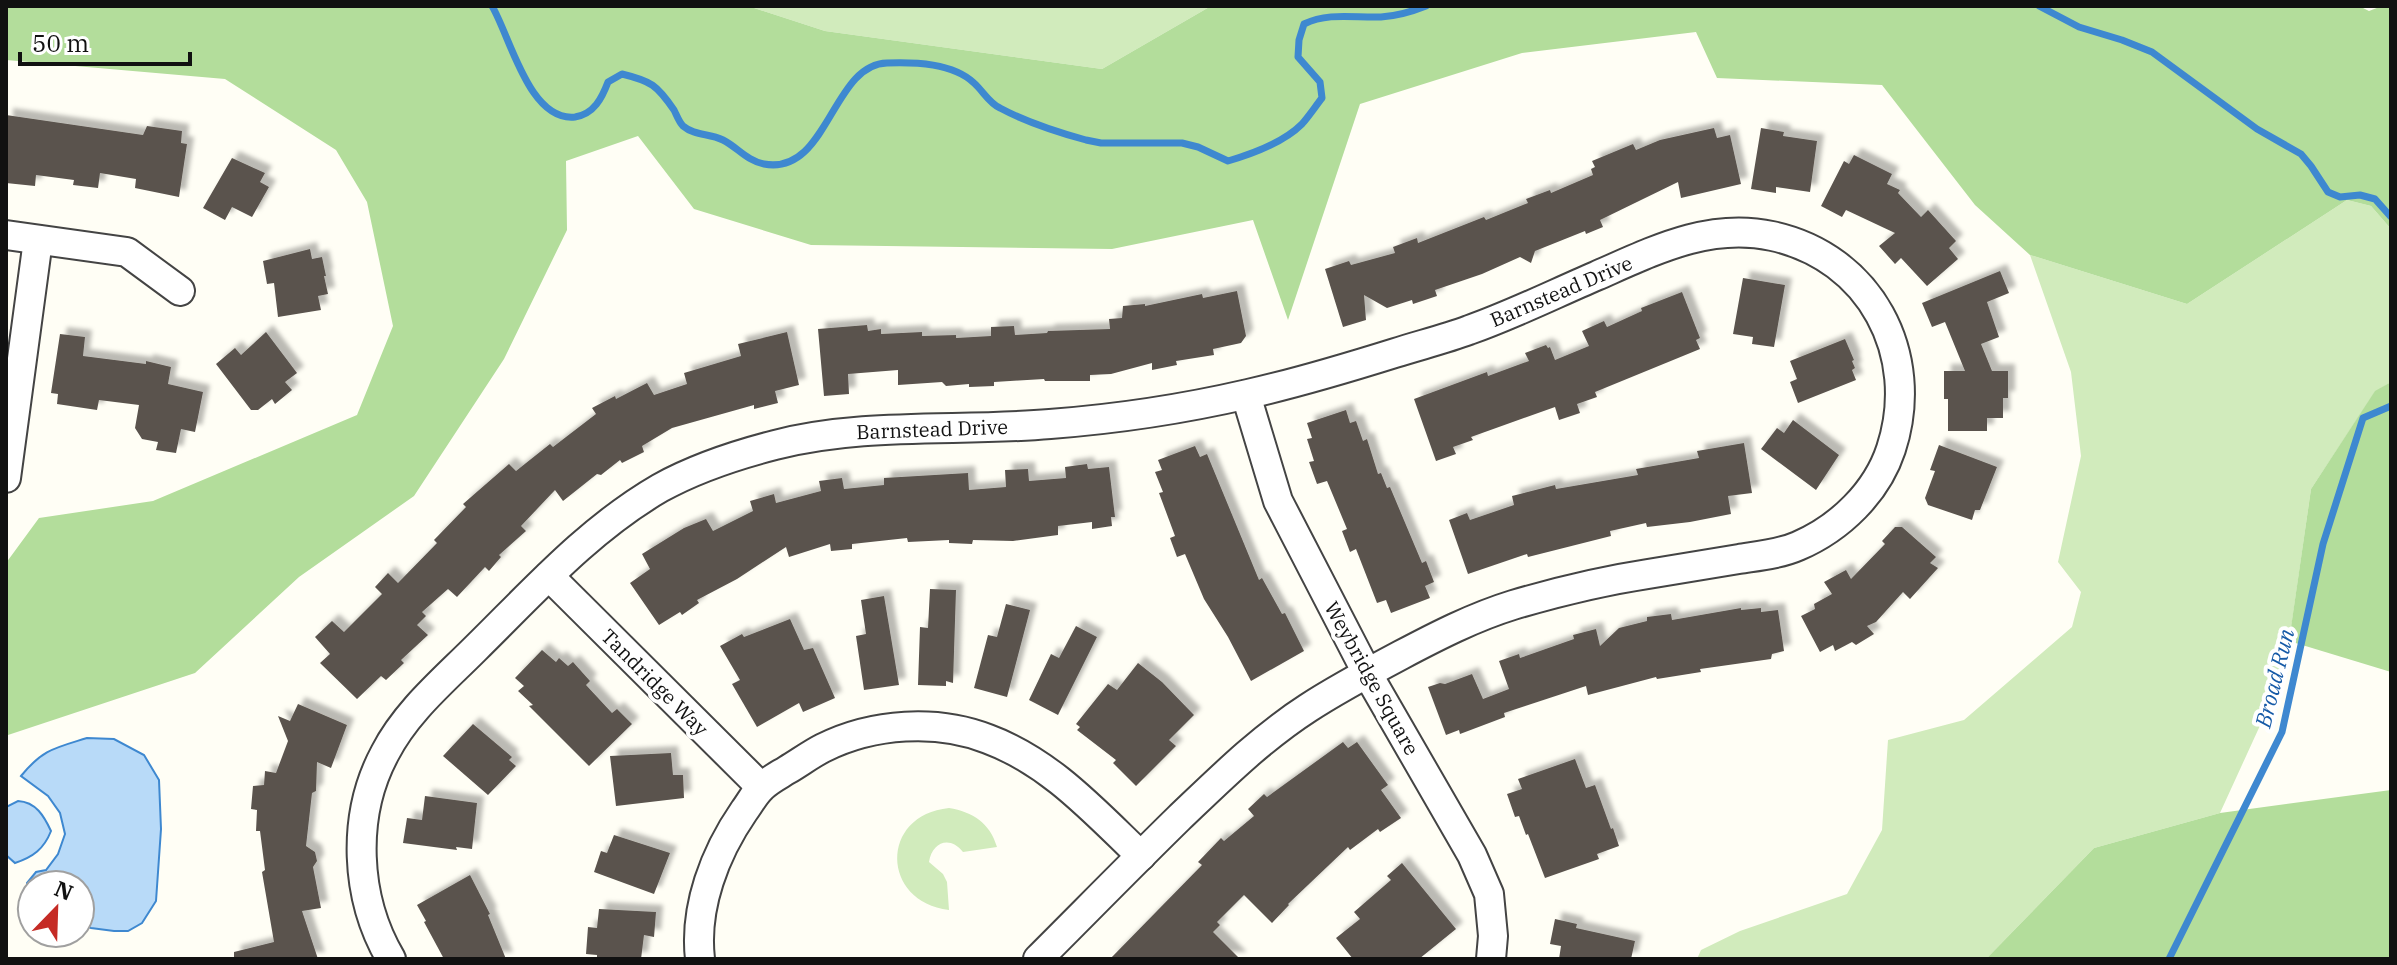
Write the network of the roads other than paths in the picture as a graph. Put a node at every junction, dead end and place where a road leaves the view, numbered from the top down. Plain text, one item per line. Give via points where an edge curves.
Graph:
1 (6, 235) edge
2 (38, 240) junction
3 (180, 291) dead end
4 (1246, 395) junction
5 (6, 478) edge
6 (549, 576) junction
7 (1367, 673) junction
8 (761, 787) junction
9 (1141, 856) junction
10 (391, 959) edge
11 (700, 959) edge
12 (1038, 959) edge
13 (1491, 959) edge

1 - 2 street
2 - 3 street via 127,252
2 - 5 street
4 - 6 street, Barnstead Drive via 1051,424 831,434 783,443 697,470 661,488 593,535
4 - 7 street, Weybridge Square via 1278,501
4 - 7 street, Barnstead Drive via 1469,330 1705,234 1738,231 1810,249 1839,266 1883,319 1900,378 1897,426 1875,484 1828,529 1794,548 1634,576 1504,608
6 - 8 street, Tandridge Way
6 - 10 street, Barnstead Drive via 409,715 384,754 365,811 361,843 363,881 380,941
7 - 9 street, Barnstead Drive via 1305,710 1238,761
7 - 13 street, Weybridge Square via 1489,894
8 - 9 street via 824,747 869,732 949,728 1025,755 1059,778
8 - 11 street via 715,862 701,920
9 - 12 street, Barnstead Drive

